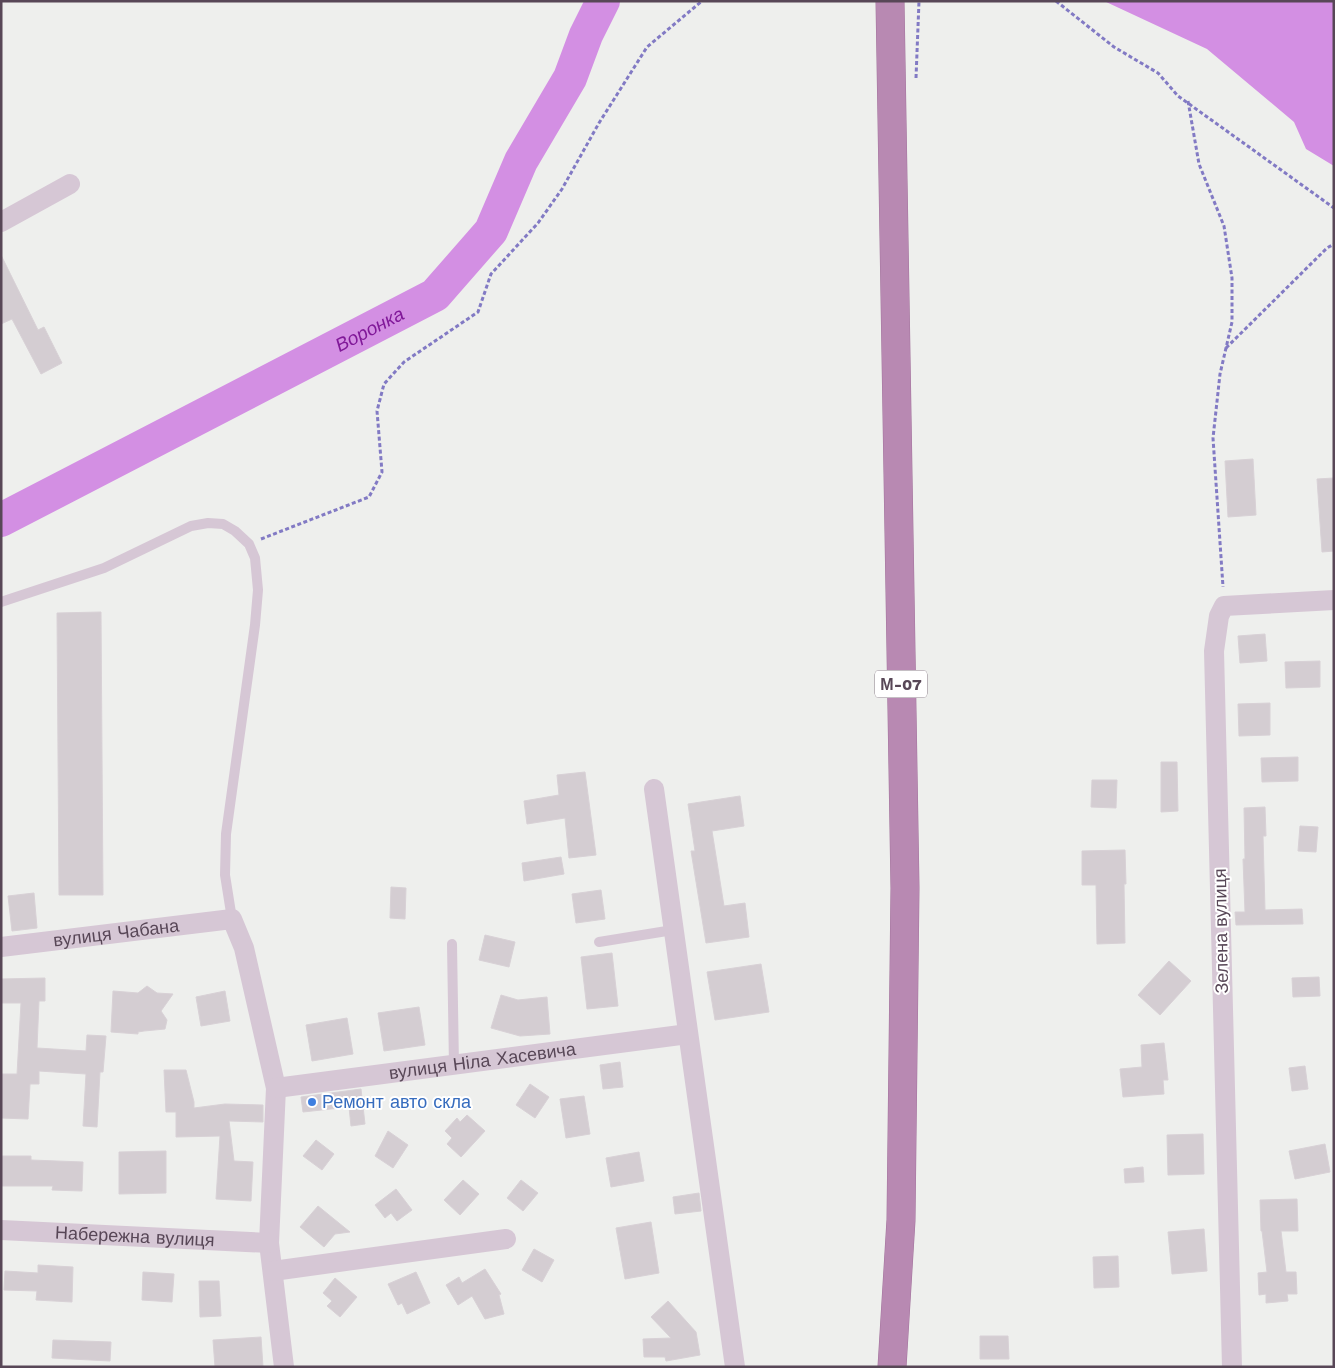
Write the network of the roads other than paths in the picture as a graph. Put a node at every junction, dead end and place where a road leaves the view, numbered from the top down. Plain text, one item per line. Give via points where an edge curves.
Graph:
1 (890, 1) edge
2 (70, 184) dead end
3 (1, 222) edge
4 (1334, 600) edge
5 (1, 602) edge
6 (654, 789) dead end
7 (232, 919) junction
8 (673, 930) junction
9 (598, 942) dead end
10 (452, 944) dead end
11 (1, 947) edge
12 (688, 1034) junction
13 (454, 1066) junction
14 (276, 1088) junction
15 (1, 1230) edge
16 (506, 1239) dead end
17 (269, 1243) junction
18 (273, 1271) junction
19 (284, 1367) edge
20 (735, 1367) edge
21 (892, 1367) edge
22 (1232, 1367) edge

1 - 21 highway, М-07 via 905,888 901,1220
2 - 3 street
4 - 22 street, Зелена вулиця via 1224,606 1219,616 1214,651
5 - 7 lane via 104,568 191,526 223,524 249,544 255,558 258,590 226,834 226,875
6 - 8 street
7 - 11 street, вулиця Чабана
7 - 14 street via 244,948
8 - 9 lane
8 - 12 street
10 - 13 lane
12 - 13 street, вулиця Ніла Хасевича
12 - 20 street
13 - 14 street, вулиця Ніла Хасевича
14 - 17 street
15 - 17 street, Набережна вулиця
16 - 18 street
17 - 18 street
18 - 19 street

